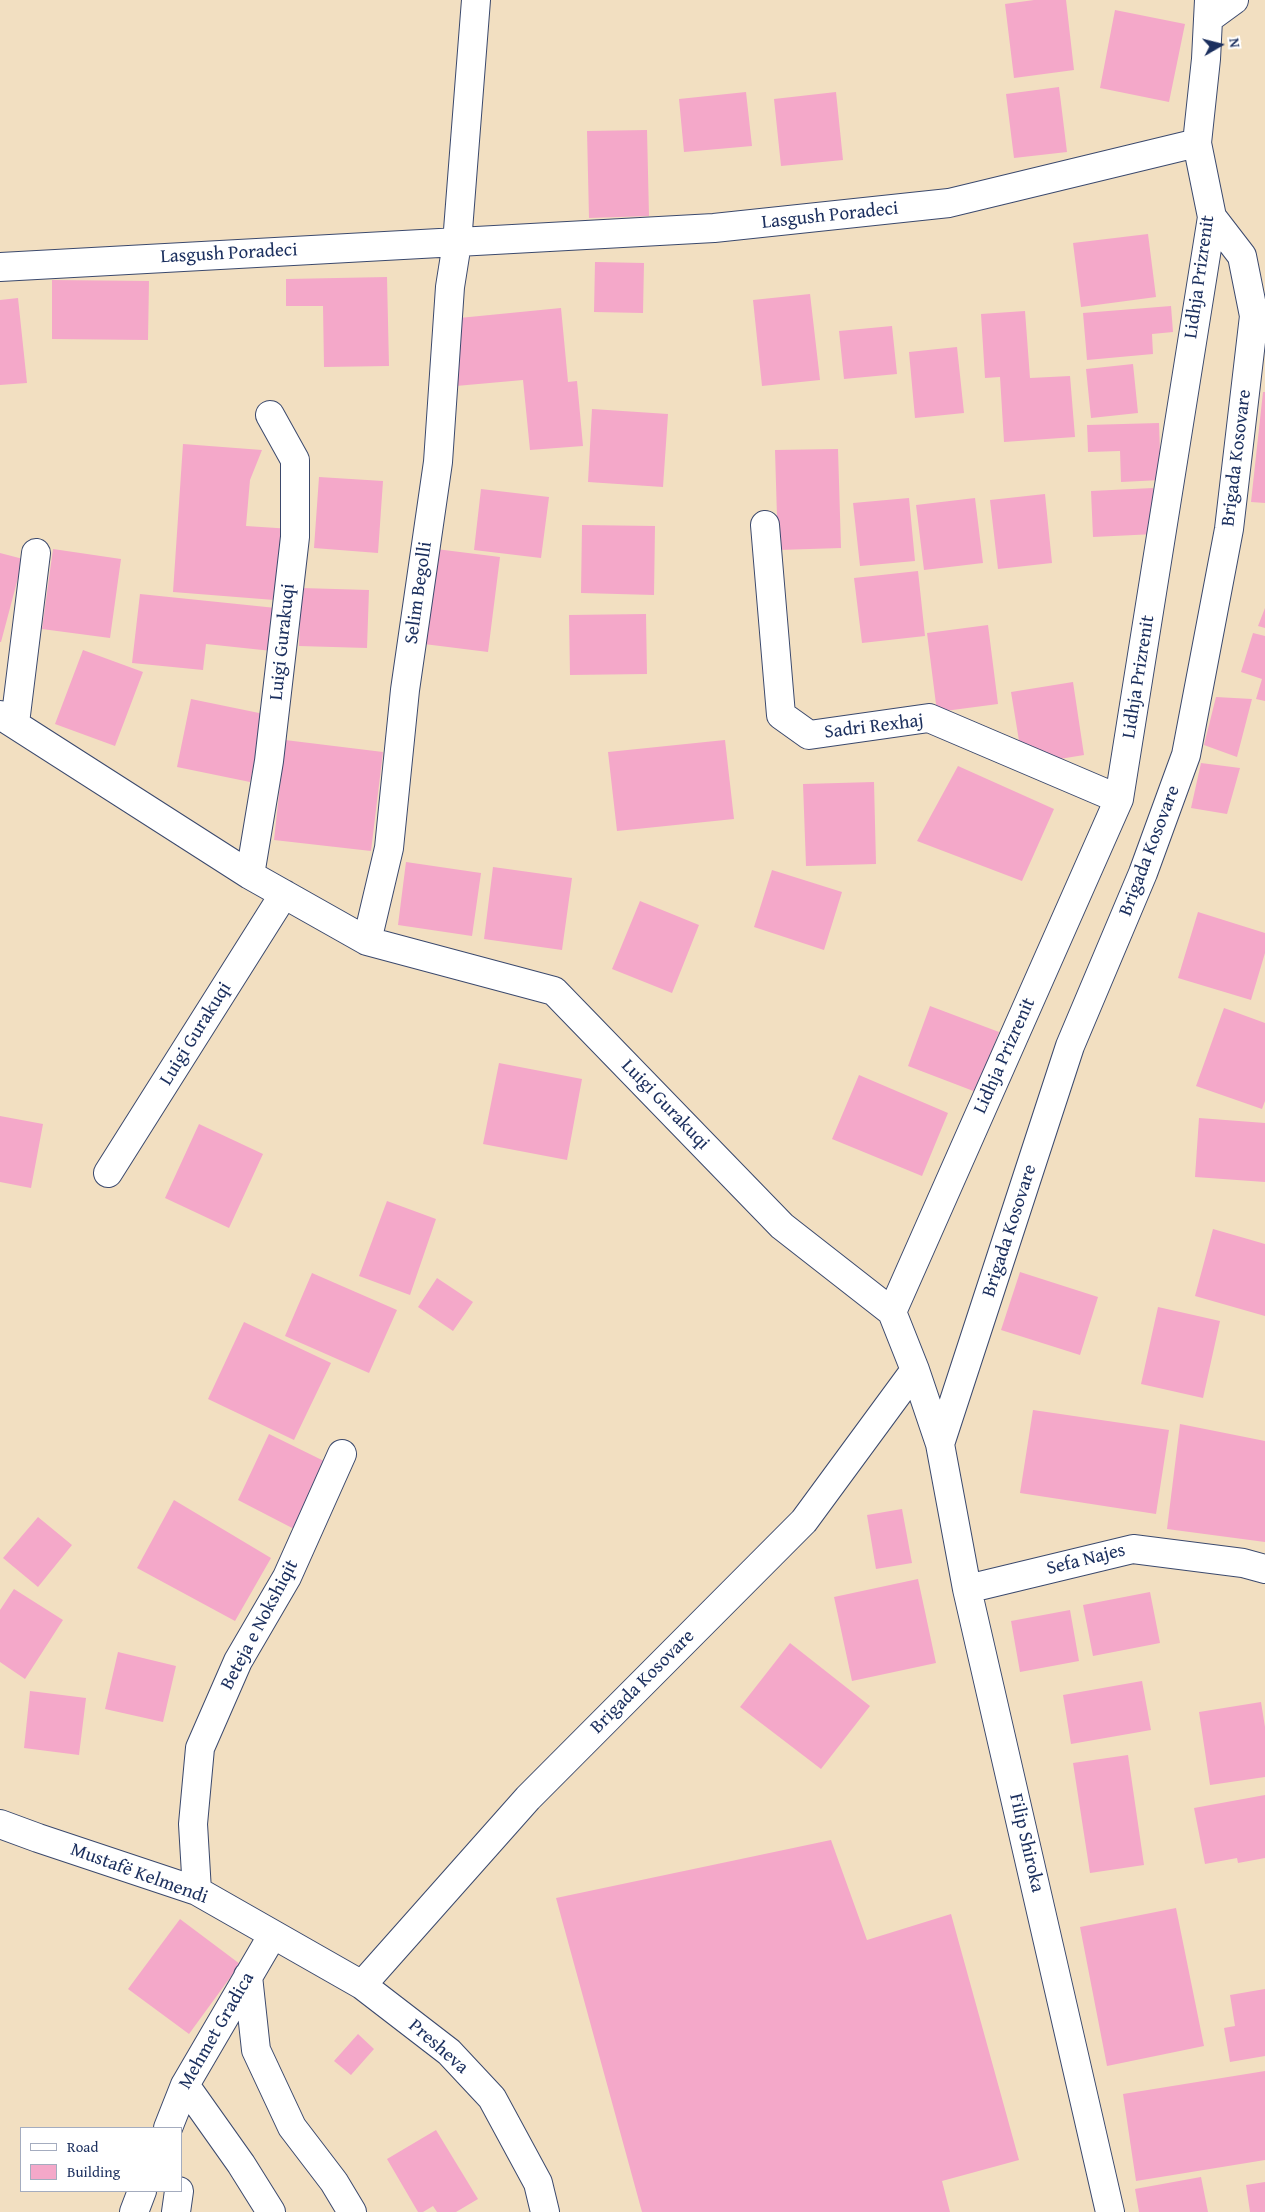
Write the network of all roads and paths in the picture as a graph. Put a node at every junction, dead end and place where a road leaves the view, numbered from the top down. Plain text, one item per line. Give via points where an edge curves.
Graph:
1 (476, 0) edge
2 (1234, 0) edge
3 (1209, 10) edge
4 (1197, 144) junction
5 (1212, 216) junction
6 (457, 243) junction
7 (0, 267) edge
8 (270, 415) dead end
9 (765, 525) dead end
10 (36, 553) dead end
11 (8, 719) edge
12 (1119, 799) junction
13 (250, 874) junction
14 (284, 894) junction
15 (367, 941) junction
16 (108, 1173) dead end
17 (892, 1312) junction
18 (915, 1370) junction
19 (940, 1444) junction
20 (342, 1454) dead end
21 (1265, 1569) edge
22 (968, 1589) junction
23 (0, 1824) edge
24 (197, 1891) junction
25 (272, 1936) junction
26 (248, 1976) junction
27 (362, 1986) junction
28 (184, 2085) junction
29 (168, 2127) edge
30 (142, 2192) edge
31 (180, 2192) edge
32 (134, 2212) edge
33 (176, 2212) edge
34 (271, 2212) edge
35 (352, 2212) edge
36 (546, 2212) edge
37 (1110, 2212) edge

1 - 6 street
2 - 3 street
3 - 4 street, Lidhja Prizrenit
4 - 5 street, Lidhja Prizrenit
4 - 6 street, Lasgush Poradeci via 949,204 714,228
5 - 12 street, Lidhja Prizrenit
5 - 19 street, Brigada Kosovare via 1242,256 1254,316 1229,529 1186,755 1143,873 1070,1046
6 - 7 street, Lasgush Poradeci
6 - 15 street, Selim Begolli via 450,287 438,462 405,690 388,848
8 - 13 street, Luigi Gurakuqi via 295,460 295,537 269,761
9 - 12 street, Sadri Rexhaj via 781,715 810,735 928,718
10 - 11 street
11 - 13 street, Luigi Gurakuqi
12 - 17 street, Lidhja Prizrenit
13 - 14 street, Luigi Gurakuqi
14 - 15 street, Luigi Gurakuqi
14 - 16 street, Luigi Gurakuqi
15 - 17 street, Luigi Gurakuqi via 554,991 782,1226
17 - 18 street
18 - 19 street
18 - 27 street, Brigada Kosovare via 804,1521 528,1798
19 - 22 street, Filip Shiroka
20 - 24 street, Beteja e Nokshiqit via 287,1577 238,1661 200,1748 193,1824
21 - 22 street, Sefa Najes via 1133,1548
22 - 37 street, Filip Shiroka
23 - 24 street, Mustafë Kelmendi
24 - 25 street, Mustafë Kelmendi
25 - 26 street, Mehmet Gradica
25 - 27 street, Presheva
26 - 28 street, Mehmet Gradica
26 - 35 street via 256,2050 292,2127 334,2182
27 - 36 street, Presheva via 450,2052 492,2098 538,2183
28 - 29 street, Mehmet Gradica
28 - 34 street
30 - 32 street
31 - 33 street

